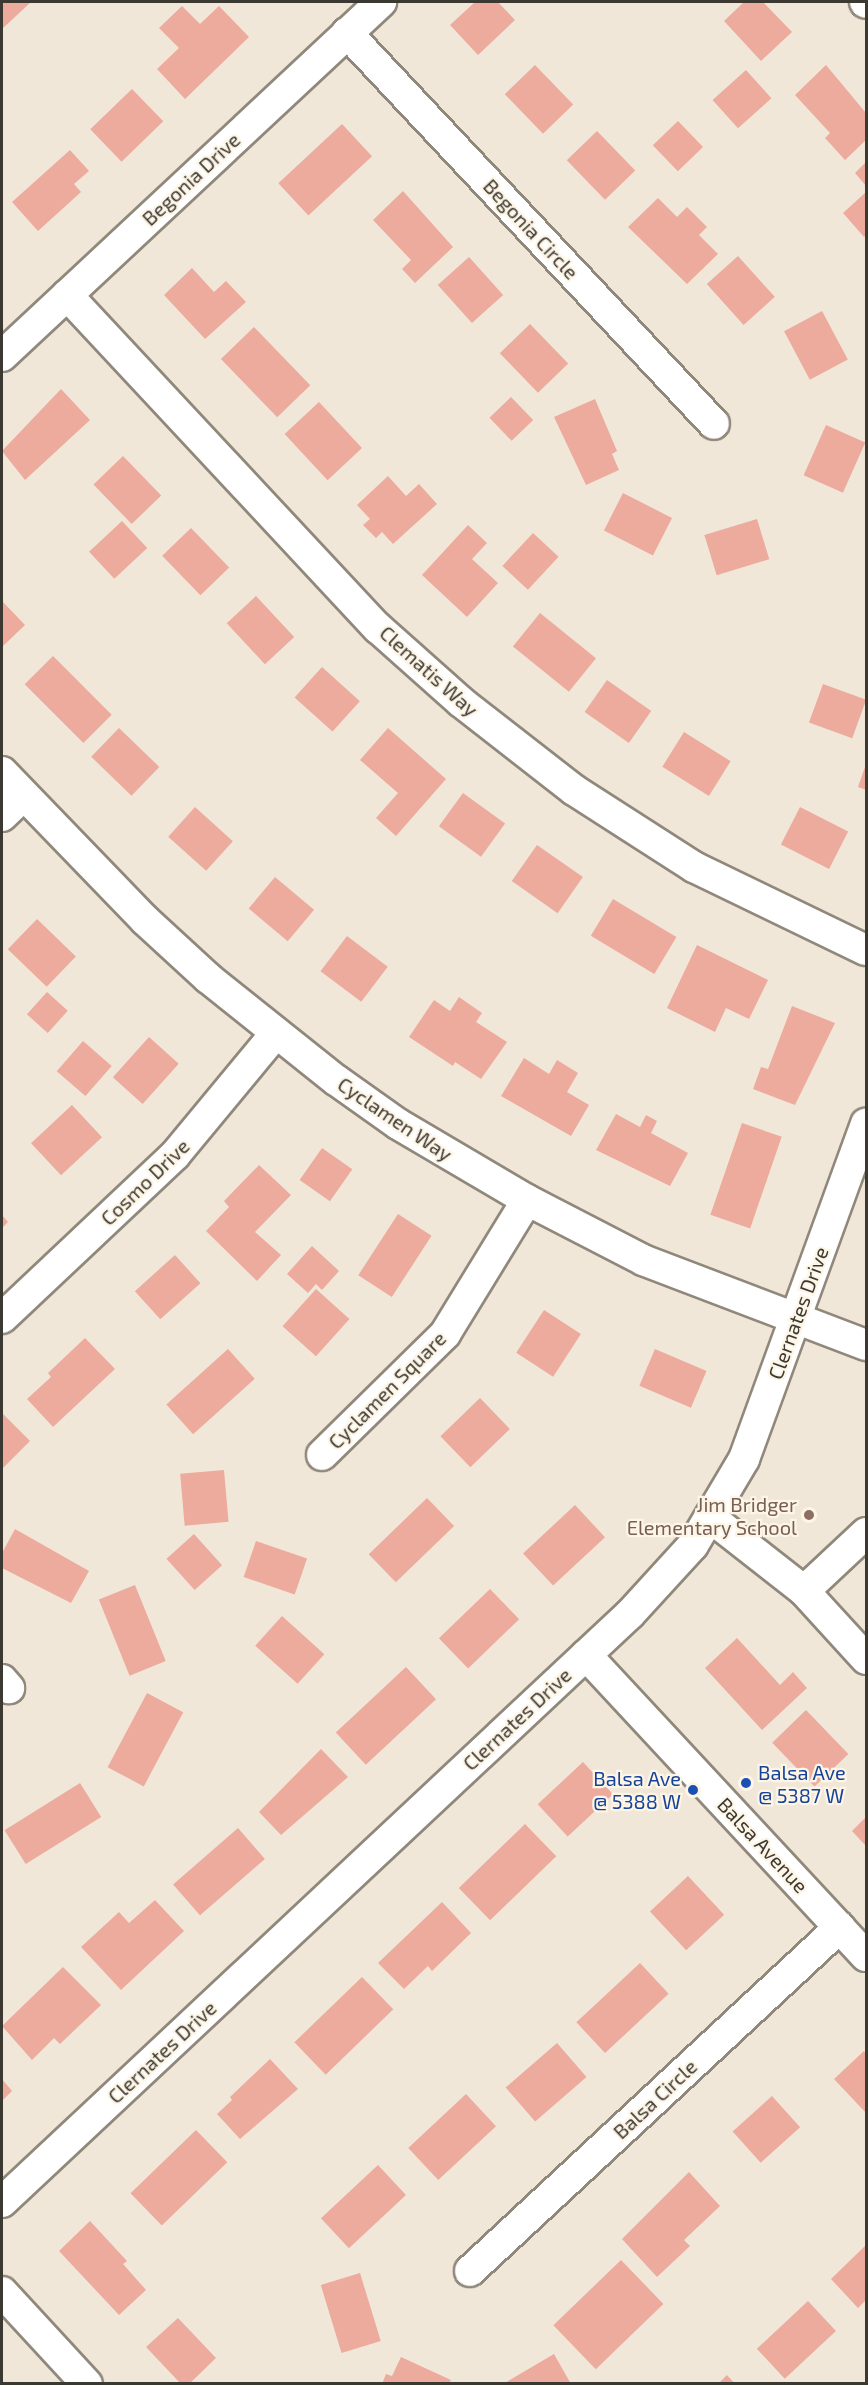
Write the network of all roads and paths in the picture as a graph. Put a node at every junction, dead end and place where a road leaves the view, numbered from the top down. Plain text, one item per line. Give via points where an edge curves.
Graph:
1 (381, 2) edge
2 (347, 33) junction
3 (67, 295) junction
4 (2, 356) edge
5 (714, 424) dead end
6 (2, 772) edge
7 (23, 796) junction
8 (2, 816) edge
9 (867, 950) edge
10 (276, 1033) junction
11 (867, 1124) edge
12 (527, 1200) junction
13 (2, 1318) edge
14 (795, 1321) junction
15 (867, 1345) edge
16 (322, 1455) dead end
17 (711, 1518) junction
18 (867, 1533) edge
19 (804, 1591) junction
20 (585, 1655) junction
21 (867, 1659) edge
22 (840, 1927) junction
23 (867, 1956) edge
24 (2, 2202) edge
25 (470, 2271) dead end
26 (2, 2292) edge
27 (87, 2384) edge

1 - 2 street, Begonia Drive
2 - 3 street, Begonia Drive
2 - 5 street, Begonia Circle
3 - 4 street, Begonia Drive
3 - 9 street, Clematis Way via 378,627 461,702 574,790 694,867
6 - 7 street, Cyclamen Way
7 - 8 street
7 - 10 street, Cyclamen Way via 145,920
10 - 12 street, Cyclamen Way via 398,1124
10 - 13 street, Cosmo Drive via 175,1155
11 - 14 street, Clernates Drive
12 - 14 street, Cyclamen Way via 643,1260
12 - 16 street, Cyclamen Square via 445,1334
14 - 15 street, Cyclamen Way
14 - 17 street, Clernates Drive via 744,1459
17 - 19 street
17 - 20 street, Clernates Drive via 652,1593
18 - 19 street
19 - 21 street
20 - 22 street, Balsa Avenue
20 - 24 street, Clernates Drive
22 - 23 street, Balsa Avenue
22 - 25 street, Balsa Circle
26 - 27 street

